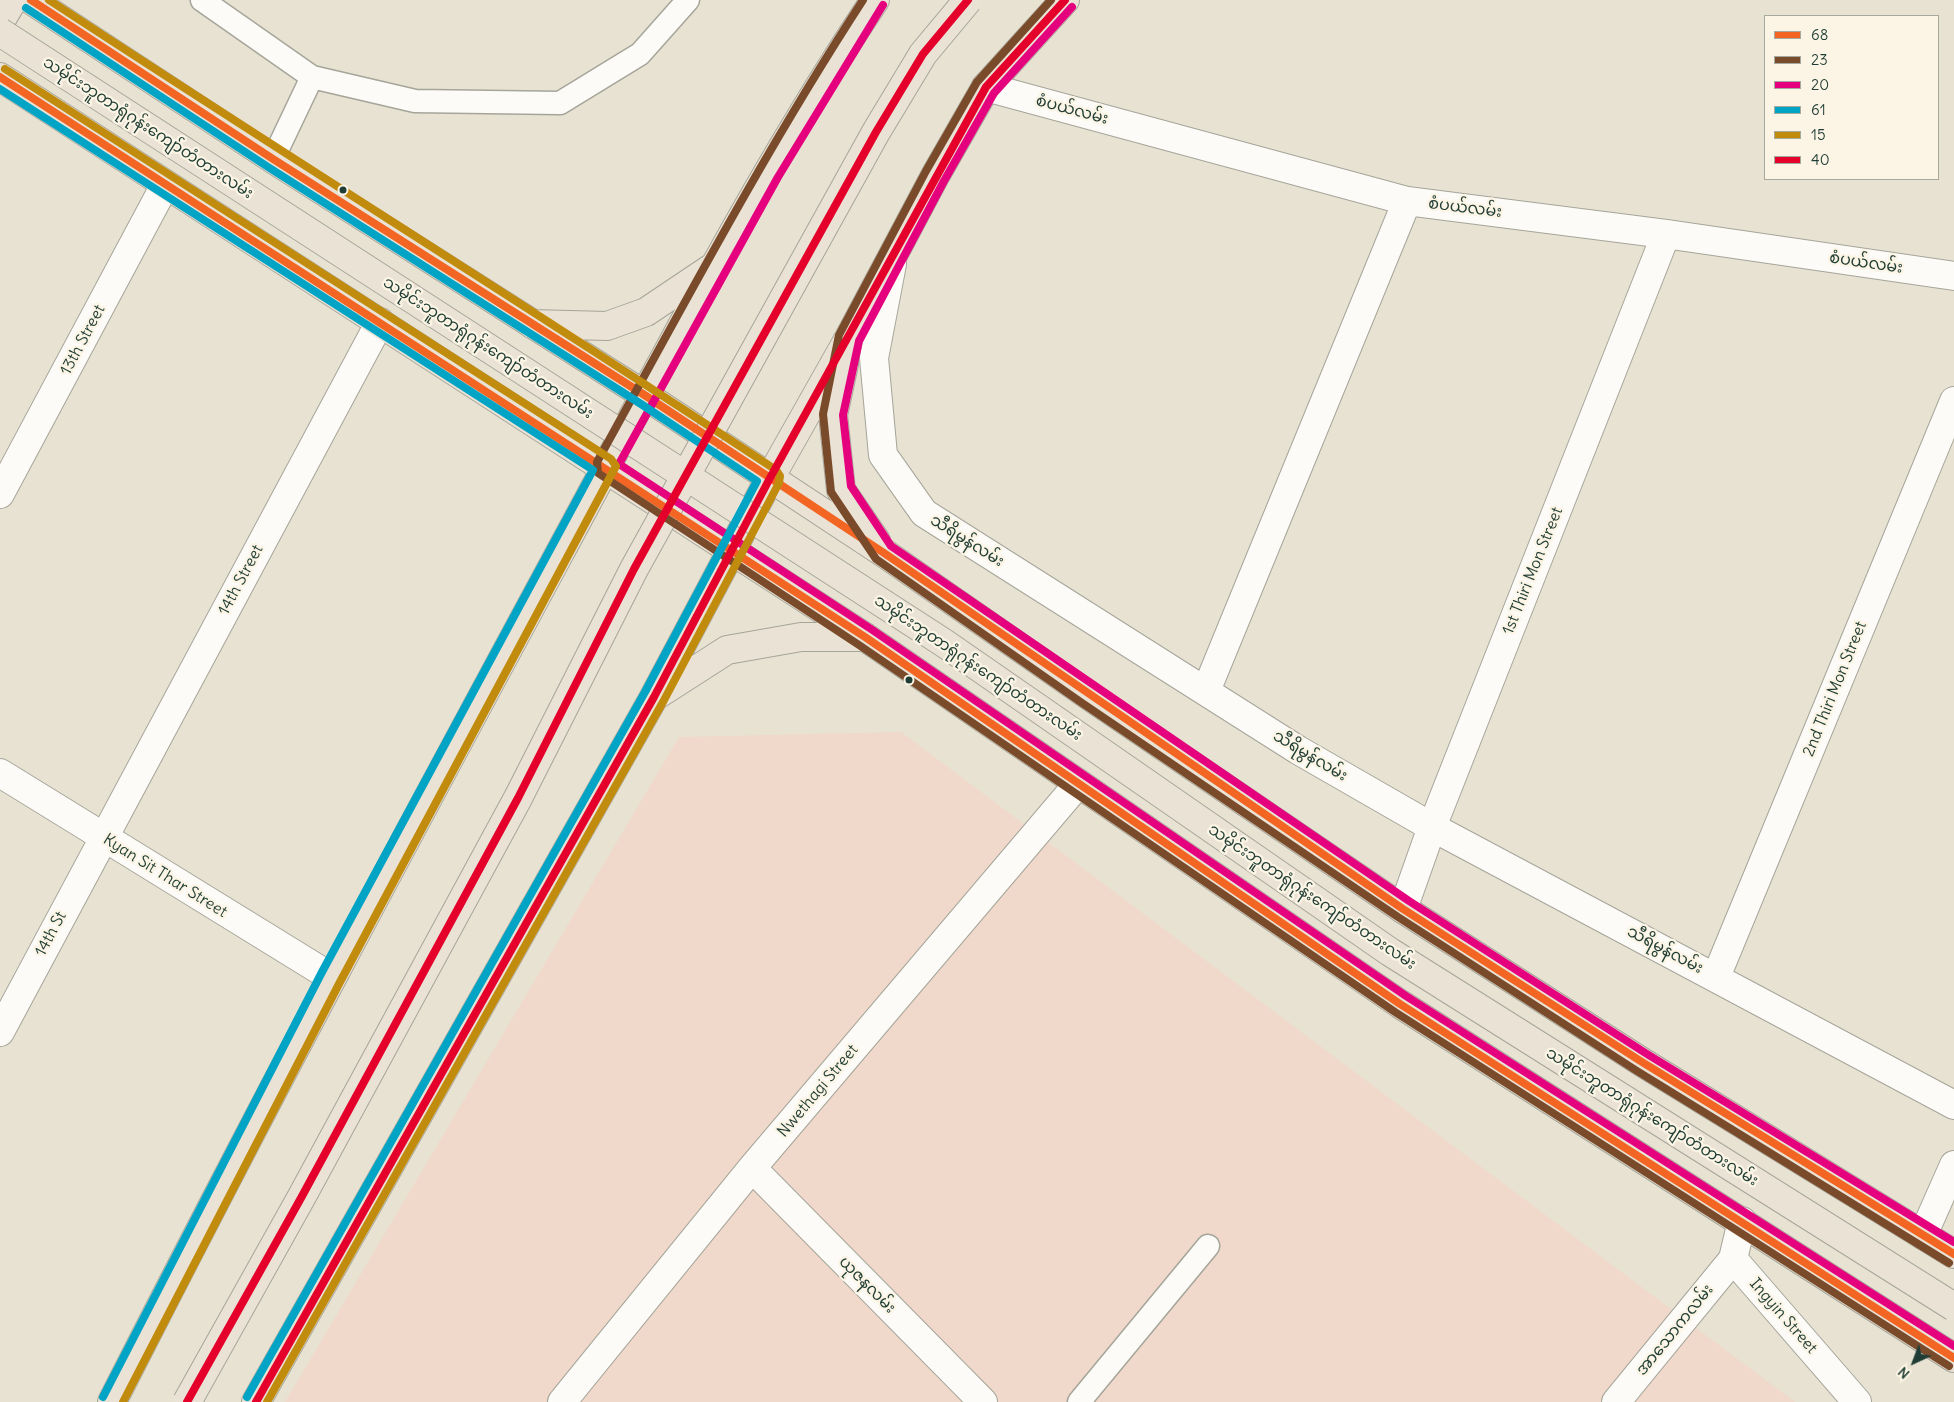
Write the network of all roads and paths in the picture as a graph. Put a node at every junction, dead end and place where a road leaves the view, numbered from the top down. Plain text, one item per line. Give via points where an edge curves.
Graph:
1 (13, 0) edge
2 (31, 0) edge
3 (202, 0) edge
4 (688, 0) edge
5 (874, 0) edge
6 (968, 0) edge
7 (1065, 0) edge
8 (0, 22) edge
9 (0, 32) edge
10 (312, 77) junction
11 (0, 78) edge
12 (986, 87) junction
13 (272, 159) junction
14 (165, 185) junction
15 (1407, 201) junction
16 (1666, 234) junction
17 (894, 252) junction
18 (716, 265) junction
19 (1954, 276) edge
20 (380, 322) junction
21 (531, 324) junction
22 (849, 338) junction
23 (646, 396) junction
24 (1954, 401) edge
25 (606, 467) junction
26 (770, 478) junction
27 (0, 494) edge
28 (733, 550) junction
29 (884, 553) junction
30 (865, 636) junction
31 (1206, 691) junction
32 (654, 697) junction
33 (0, 773) edge
34 (1078, 784) junction
35 (1432, 826) junction
36 (102, 837) junction
37 (1403, 909) junction
38 (1716, 977) junction
39 (331, 978) junction
40 (0, 1032) edge
41 (1954, 1105) edge
42 (1954, 1165) edge
43 (752, 1168) junction
44 (1742, 1221) junction
45 (1923, 1234) junction
46 (1208, 1246) dead end
47 (1954, 1254) edge
48 (1734, 1259) junction
49 (1954, 1307) edge
50 (1954, 1358) edge
51 (112, 1402) edge
52 (187, 1402) edge
53 (256, 1402) edge
54 (562, 1402) edge
55 (983, 1402) edge
56 (1079, 1402) edge
57 (1616, 1402) edge
58 (1857, 1402) edge

1 - 8 main road
2 - 13 main road
3 - 10 lane
4 - 10 lane via 640,54 560,103 416,101
5 - 18 main road via 806,106
6 - 52 main road, bridge via 923,54 872,141 634,569 518,798
7 - 12 main road
9 - 49 main road, သမိုင်းဘူတာရုံဂုန်းကျော်တံတားလမ်း, bridge via 944,643 1390,952
10 - 13 lane
11 - 14 main road
12 - 15 street, စံပယ်လမ်း
12 - 17 main road
13 - 21 main road
14 - 20 main road
14 - 27 street, 13th Street
15 - 16 street, စံပယ်လမ်း
15 - 31 street
16 - 19 street, စံပယ်လမ်း
16 - 35 street, 1st Thiri Mon Street
17 - 22 main road
17 - 31 street, သီရိမွန်လမ်း via 874,358 883,455 924,513
18 - 21 main road via 646,312 607,326
18 - 23 main road
20 - 25 main road
20 - 36 street, 14th Street
21 - 23 main road
22 - 26 main road
22 - 29 main road via 833,415 841,490
23 - 25 main road
23 - 26 main road
24 - 38 street, 2nd Thiri Mon Street
25 - 28 main road
25 - 39 main road
26 - 28 main road
26 - 29 main road
28 - 30 main road
28 - 32 main road
29 - 37 main road
30 - 32 main road via 801,636 727,650
30 - 34 main road
31 - 35 street, သီရိမွန်လမ်း via 1298,750
32 - 53 main road
33 - 36 street, Kyan Sit Thar Street
34 - 43 street, Nwethagi Street
34 - 44 main road via 1400,1004
35 - 37 street, 1st Thiri Mon Street
35 - 38 street, သီရိမွန်လမ်း
36 - 39 street, Kyan Sit Thar Street
36 - 40 street, 14th St
37 - 45 main road via 1642,1062
38 - 41 street, သီရိမွန်လမ်း
39 - 51 main road
42 - 45 street
43 - 54 street, Nwethagi Street
43 - 55 street, ယုဇနလမ်း
44 - 48 street
44 - 50 main road
45 - 47 main road
46 - 56 lane
48 - 57 street, အာသောကလမ်း
48 - 58 street, Ingyin Street

